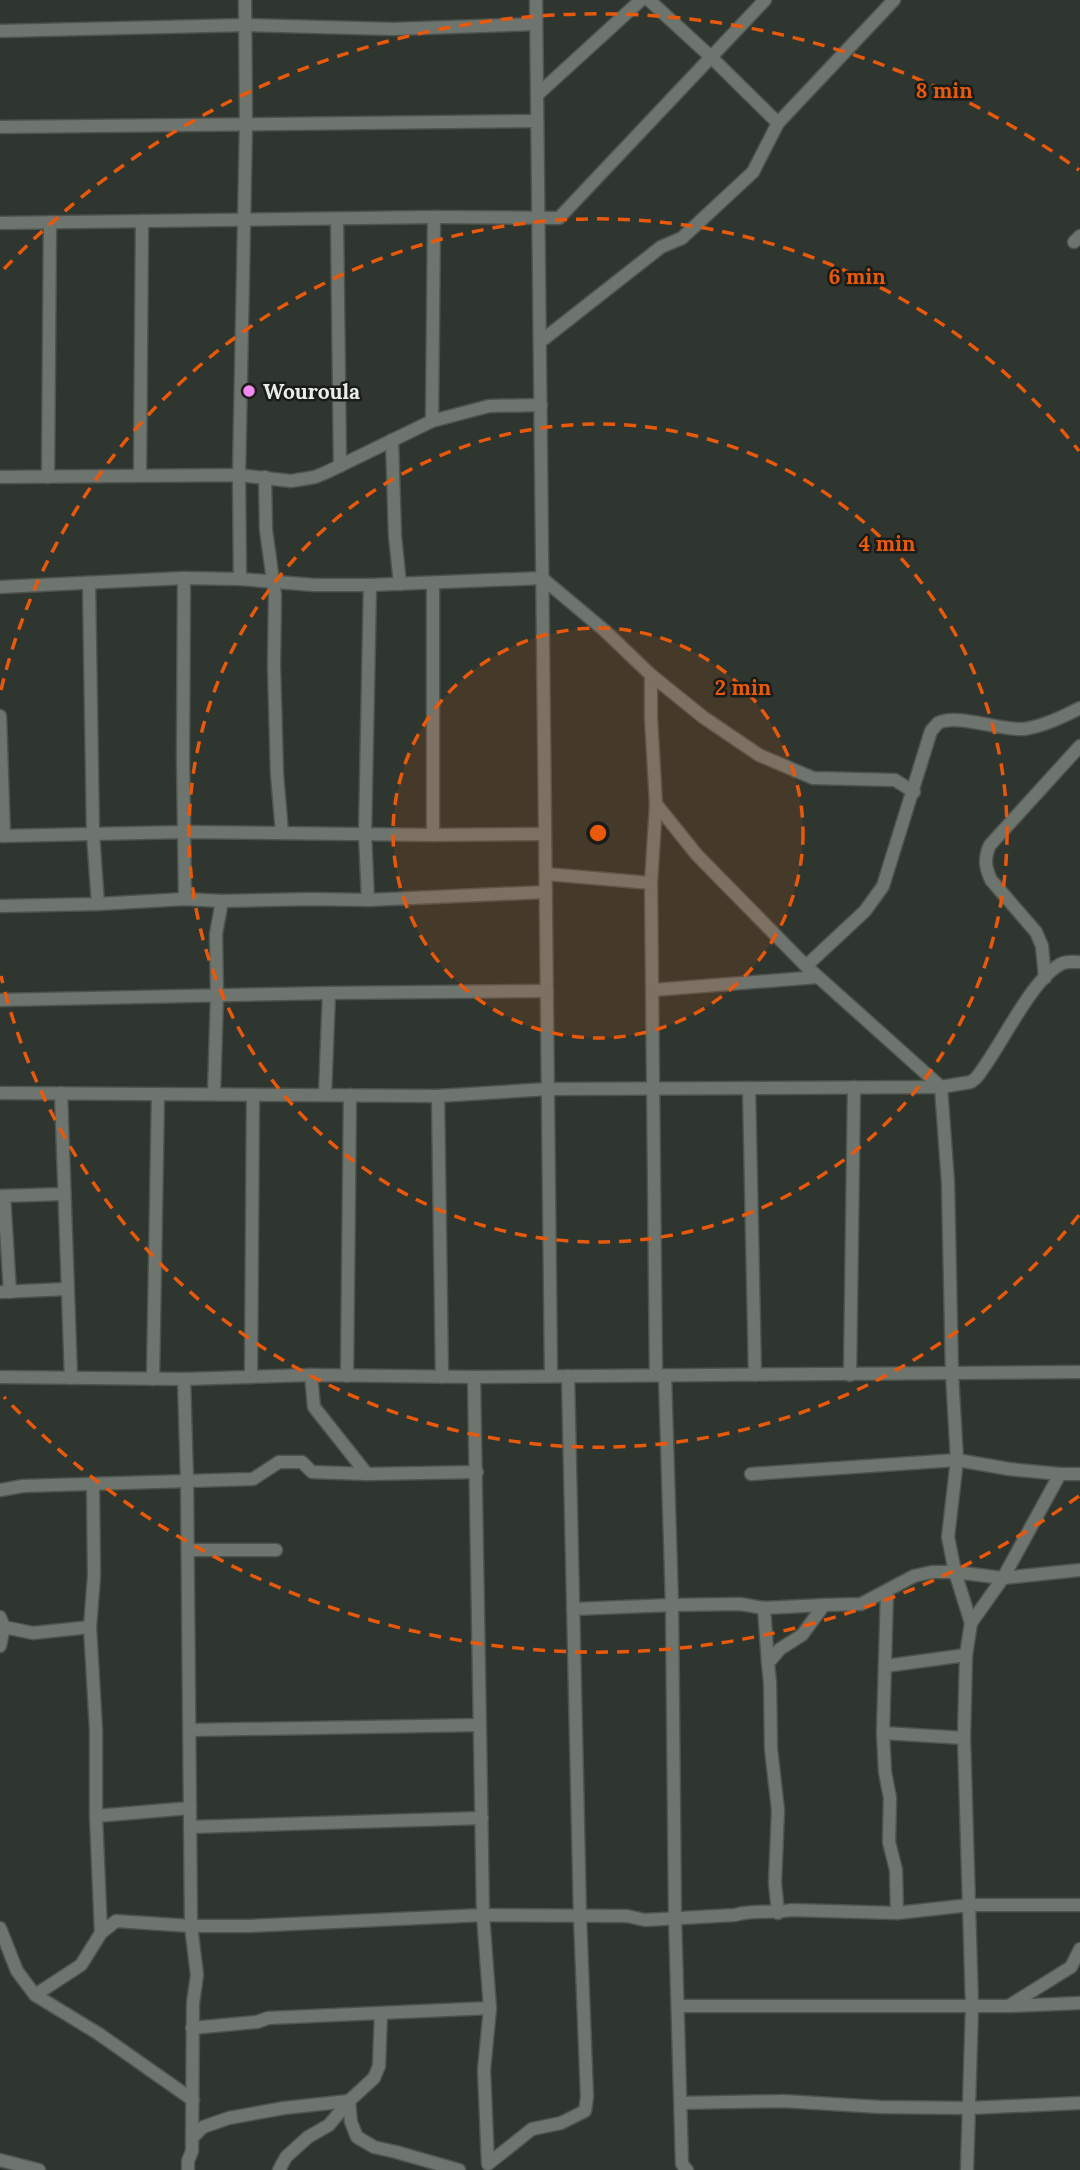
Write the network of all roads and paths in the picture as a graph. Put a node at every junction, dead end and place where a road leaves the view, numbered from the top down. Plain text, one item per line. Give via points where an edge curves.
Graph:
1 (245, 0) edge
2 (536, 0) edge
3 (641, 0) edge
4 (649, 0) edge
5 (765, 0) edge
6 (894, 0) edge
7 (536, 24) junction
8 (246, 25) junction
9 (0, 31) edge
10 (711, 57) junction
11 (537, 95) junction
12 (537, 121) junction
13 (778, 123) junction
14 (246, 124) junction
15 (0, 127) edge
16 (434, 217) junction
17 (243, 219) junction
18 (337, 219) junction
19 (538, 219) junction
20 (142, 221) junction
21 (50, 222) junction
22 (0, 223) edge
23 (540, 342) junction
24 (541, 405) junction
25 (432, 421) junction
26 (392, 440) junction
27 (340, 466) junction
28 (140, 475) junction
29 (239, 475) junction
30 (0, 477) edge
31 (48, 477) junction
32 (265, 477) junction
33 (184, 578) junction
34 (542, 578) junction
35 (240, 579) junction
36 (274, 581) junction
37 (89, 583) junction
38 (400, 584) junction
39 (433, 584) junction
40 (370, 585) junction
41 (0, 587) edge
42 (651, 675) junction
43 (1080, 708) edge
44 (0, 716) edge
45 (1080, 746) edge
46 (914, 792) junction
47 (656, 804) junction
48 (185, 832) junction
49 (282, 833) junction
50 (93, 834) junction
51 (365, 834) junction
52 (545, 834) junction
53 (433, 835) junction
54 (2, 836) edge
55 (546, 874) junction
56 (651, 883) junction
57 (546, 892) junction
58 (185, 899) junction
59 (222, 901) junction
60 (368, 901) junction
61 (98, 904) junction
62 (0, 906) edge
63 (1080, 962) edge
64 (806, 966) junction
65 (818, 977) junction
66 (1045, 978) junction
67 (653, 990) junction
68 (547, 991) junction
69 (329, 993) junction
70 (217, 996) junction
71 (0, 1000) edge
72 (854, 1087) junction
73 (941, 1087) junction
74 (749, 1088) junction
75 (548, 1089) junction
76 (654, 1089) junction
77 (0, 1093) edge
78 (61, 1093) junction
79 (214, 1093) junction
80 (158, 1094) junction
81 (253, 1094) junction
82 (325, 1095) junction
83 (350, 1095) junction
84 (438, 1096) junction
85 (64, 1194) junction
86 (2, 1196) edge
87 (67, 1289) junction
88 (5, 1292) edge
89 (1080, 1372) edge
90 (952, 1374) junction
91 (311, 1375) junction
92 (660, 1375) junction
93 (755, 1375) junction
94 (850, 1375) junction
95 (348, 1376) junction
96 (551, 1376) junction
97 (568, 1376) junction
98 (0, 1377) edge
99 (251, 1377) junction
100 (442, 1377) junction
101 (474, 1377) junction
102 (71, 1378) junction
103 (153, 1379) junction
104 (184, 1379) junction
105 (957, 1460) junction
106 (477, 1472) junction
107 (367, 1474) junction
108 (751, 1474) dead end
109 (1060, 1474) junction
110 (1080, 1474) edge
111 (187, 1480) junction
112 (93, 1484) junction
113 (0, 1490) edge
114 (188, 1550) junction
115 (276, 1550) dead end
116 (1080, 1570) edge
117 (955, 1572) junction
118 (1003, 1578) junction
119 (887, 1591) junction
120 (672, 1605) junction
121 (824, 1605) junction
122 (764, 1608) junction
123 (573, 1609) junction
124 (2, 1622) edge
125 (971, 1623) junction
126 (90, 1627) junction
127 (0, 1646) edge
128 (966, 1655) junction
129 (768, 1663) junction
130 (885, 1666) junction
131 (479, 1725) junction
132 (190, 1730) junction
133 (883, 1733) junction
134 (964, 1738) junction
135 (190, 1808) junction
136 (96, 1816) junction
137 (482, 1818) junction
138 (190, 1827) junction
139 (970, 1905) junction
140 (1080, 1905) edge
141 (778, 1913) junction
142 (897, 1913) junction
143 (483, 1915) junction
144 (580, 1916) junction
145 (675, 1918) junction
146 (191, 1926) junction
147 (0, 1928) edge
148 (101, 1933) junction
149 (1080, 1949) edge
150 (35, 1995) junction
151 (1080, 2003) edge
152 (678, 2006) junction
153 (972, 2006) junction
154 (1010, 2006) junction
155 (489, 2008) junction
156 (381, 2013) junction
157 (192, 2028) junction
158 (193, 2100) junction
159 (349, 2101) junction
160 (681, 2103) junction
161 (1080, 2103) edge
162 (970, 2108) junction
163 (192, 2138) junction
164 (0, 2160) edge
165 (488, 2167) edge
166 (683, 2168) edge
167 (964, 2169) edge
168 (39, 2170) edge
169 (188, 2170) edge
170 (279, 2170) edge
171 (458, 2170) edge

1 - 8 street
2 - 7 street
3 - 11 street
4 - 10 street
5 - 10 street
6 - 13 street
7 - 8 street via 393,29
7 - 11 street
8 - 9 street
8 - 14 street
10 - 13 street
10 - 19 street via 559,219
11 - 12 street
12 - 14 street
12 - 19 street
13 - 23 street via 753,172 682,238 662,247
14 - 15 street
14 - 17 street
16 - 18 street
16 - 19 street
16 - 25 street
17 - 18 street
17 - 20 street
17 - 29 street
18 - 27 street
19 - 23 street
20 - 21 street
20 - 28 street
21 - 22 street
21 - 31 street
23 - 24 street
24 - 25 street via 489,405
24 - 34 street
25 - 26 street
26 - 27 street
26 - 38 street
27 - 32 street via 298,480
28 - 29 street
28 - 31 street
29 - 32 street
29 - 35 street
30 - 31 street
32 - 36 street via 266,530
33 - 35 street
33 - 37 street
33 - 48 street
34 - 39 street
34 - 42 street
34 - 52 street
35 - 36 street
36 - 40 street
36 - 49 street
37 - 41 street
37 - 50 street
38 - 39 street
38 - 40 street
39 - 53 street
40 - 51 street
42 - 46 street via 759,755 813,778 895,780
42 - 47 street
43 - 46 street via 1056,721 1025,729 949,720 938,723 931,731
44 - 54 street
45 - 66 street via 986,854 991,880 1042,946
46 - 64 street via 883,886 865,911
47 - 56 street
47 - 64 street via 696,855
48 - 49 street
48 - 50 street
48 - 58 street
49 - 51 street
50 - 54 street
50 - 61 street
51 - 53 street
51 - 60 street
52 - 53 street
52 - 55 street
55 - 56 street
55 - 57 street
56 - 67 street
57 - 60 street
57 - 68 street
58 - 59 street
58 - 61 street
59 - 60 street
59 - 70 street via 216,934
61 - 62 street
63 - 66 street via 1065,962
64 - 65 street
65 - 67 street
65 - 73 street
66 - 73 street via 976,1079
67 - 76 street
68 - 69 street
68 - 75 street
69 - 70 street
69 - 82 street
70 - 71 street
70 - 79 street
72 - 73 street
72 - 74 street
72 - 94 street
73 - 90 street
74 - 76 street
74 - 93 street
75 - 76 street
75 - 84 street
75 - 96 street
76 - 92 street
77 - 78 street
78 - 80 street
78 - 85 street
79 - 80 street
79 - 81 street
80 - 103 street
81 - 82 street
81 - 99 street
82 - 83 street
83 - 84 street
83 - 95 street
84 - 100 street
85 - 86 street
85 - 87 street
86 - 88 street
87 - 88 street
87 - 102 street
89 - 90 street
90 - 94 street
90 - 105 street
91 - 95 street
91 - 99 street
91 - 107 street via 314,1407
92 - 93 street
92 - 97 street
92 - 120 street
93 - 94 street
95 - 100 street
96 - 97 street
96 - 101 street
97 - 123 street
98 - 102 street
99 - 104 street
100 - 101 street
101 - 106 street
102 - 103 street
103 - 104 street
104 - 111 street
105 - 108 street
105 - 109 street
105 - 117 street via 948,1537
106 - 107 street
106 - 131 street
107 - 111 street via 312,1472 302,1462 279,1462 253,1479
109 - 110 street
109 - 118 street
111 - 112 street
111 - 114 street
112 - 113 street
112 - 126 street
114 - 115 street
114 - 132 street
116 - 118 street
117 - 118 street
117 - 119 street via 914,1576
117 - 125 street
118 - 125 street
119 - 121 street via 861,1604
119 - 130 street
120 - 122 street
120 - 123 street
120 - 145 street
121 - 122 street
121 - 129 street via 802,1635
122 - 129 street
123 - 144 street
124 - 126 street via 33,1633
124 - 127 street
125 - 128 street
126 - 136 street
128 - 130 street
128 - 134 street
129 - 141 street via 778,1810
130 - 133 street
131 - 132 street
131 - 137 street
132 - 135 street
133 - 134 street
133 - 142 street
134 - 139 street
135 - 136 street
135 - 138 street
136 - 148 street
137 - 138 street
137 - 143 street
138 - 146 street
139 - 140 street
139 - 142 street
139 - 153 street
141 - 142 street
141 - 145 street
143 - 144 street
143 - 146 street
143 - 155 street
144 - 145 street
144 - 165 street via 585,2111 561,2123 532,2129
145 - 152 street
146 - 148 street via 116,1920
146 - 157 street via 197,1975
147 - 150 street via 17,1971
148 - 150 street via 81,1965
149 - 154 street via 1071,1967
150 - 158 street
151 - 154 street
152 - 153 street
152 - 160 street
153 - 154 street
153 - 162 street
155 - 156 street
155 - 165 street via 484,2070
156 - 157 street via 268,2018
156 - 159 street via 378,2070
157 - 158 street
158 - 163 street
159 - 163 street via 229,2118 203,2127
159 - 170 street via 329,2125 286,2157
159 - 171 street via 357,2137 374,2147
160 - 162 street via 783,2101
160 - 166 street
161 - 162 street
162 - 167 street
163 - 169 street
164 - 168 street

